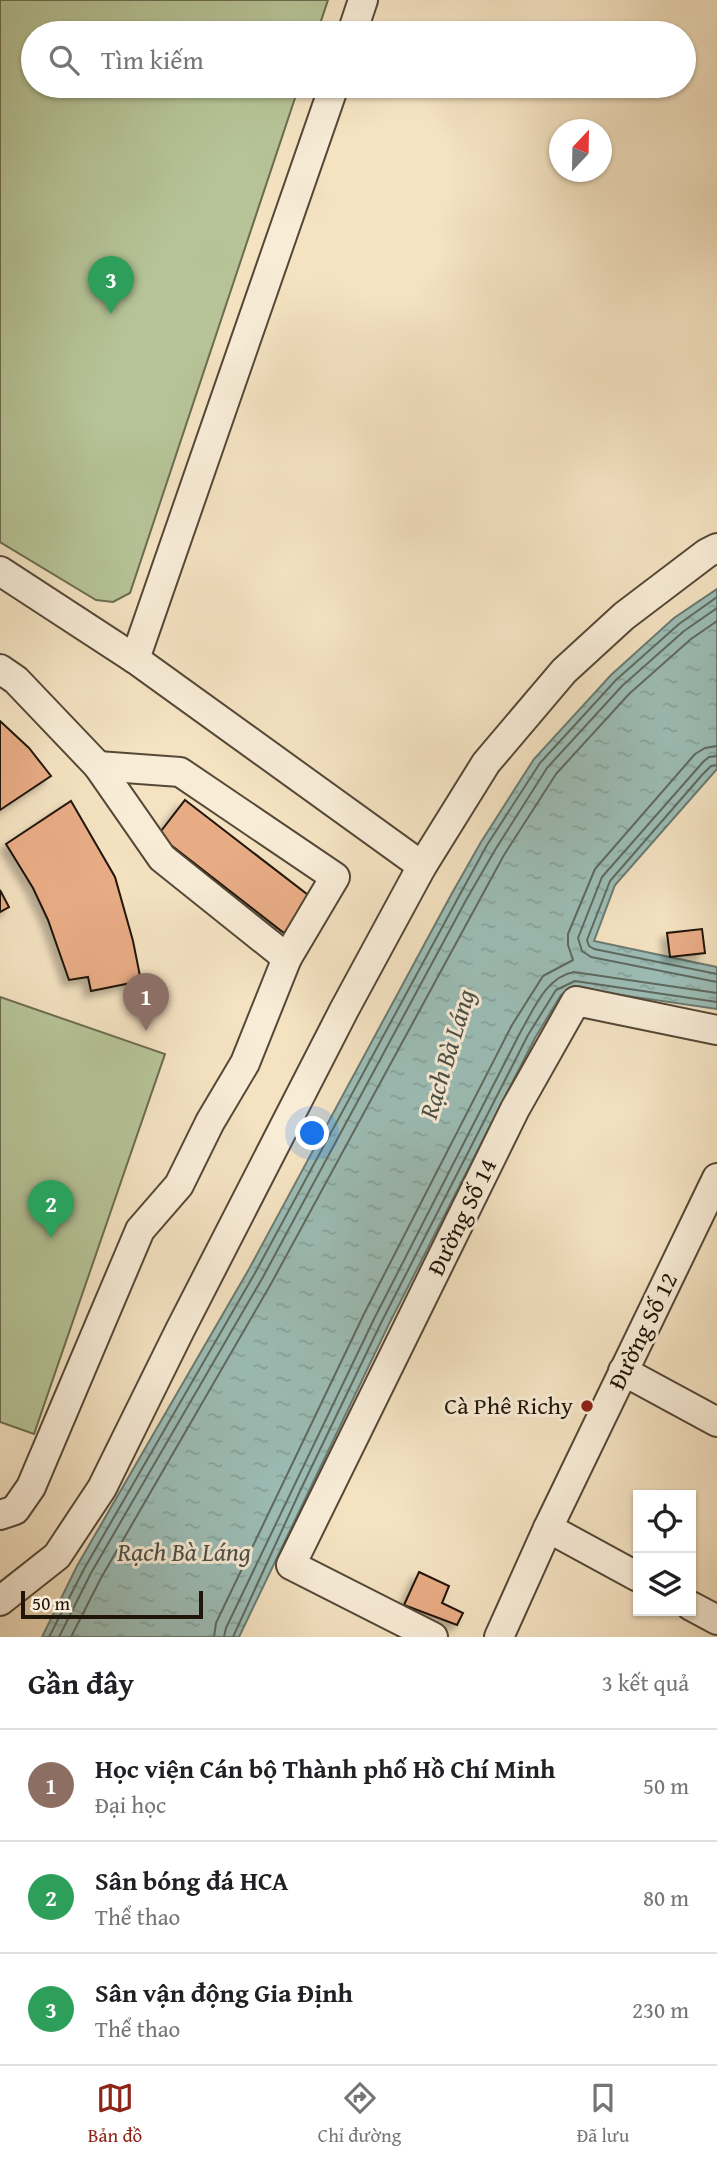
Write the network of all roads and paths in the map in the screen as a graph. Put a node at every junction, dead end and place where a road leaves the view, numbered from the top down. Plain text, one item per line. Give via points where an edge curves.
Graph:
1 (363, 0) edge
2 (356, 21) edge
3 (330, 98) edge
4 (717, 548) edge
5 (0, 572) edge
6 (135, 659) junction
7 (0, 669) edge
8 (97, 766) junction
9 (422, 866) junction
10 (287, 958) junction
11 (717, 1030) edge
12 (713, 1194) edge
13 (623, 1371) junction
14 (717, 1422) edge
15 (0, 1516) edge
16 (548, 1528) junction
17 (633, 1574) edge
18 (0, 1601) edge
19 (696, 1609) edge
20 (717, 1620) edge
21 (405, 1631) edge
22 (433, 1637) edge
23 (499, 1637) edge

1 - 2 street
3 - 6 street
4 - 9 street via 624,616 564,671 486,763
5 - 6 street
6 - 9 street
7 - 8 street via 16,680
8 - 10 street via 162,858
8 - 10 street via 180,772 335,877
9 - 18 street via 102,1488 57,1556
10 - 15 street via 245,1063 178,1185 140,1230 31,1488 15,1510
11 - 21 street, Đường Số 14 via 576,1001 515,1109 290,1565
12 - 13 street, Đường Số 12
13 - 14 street
13 - 16 street, Đường Số 12
16 - 17 street
16 - 23 street, Đường Số 12
19 - 20 street
21 - 22 street

